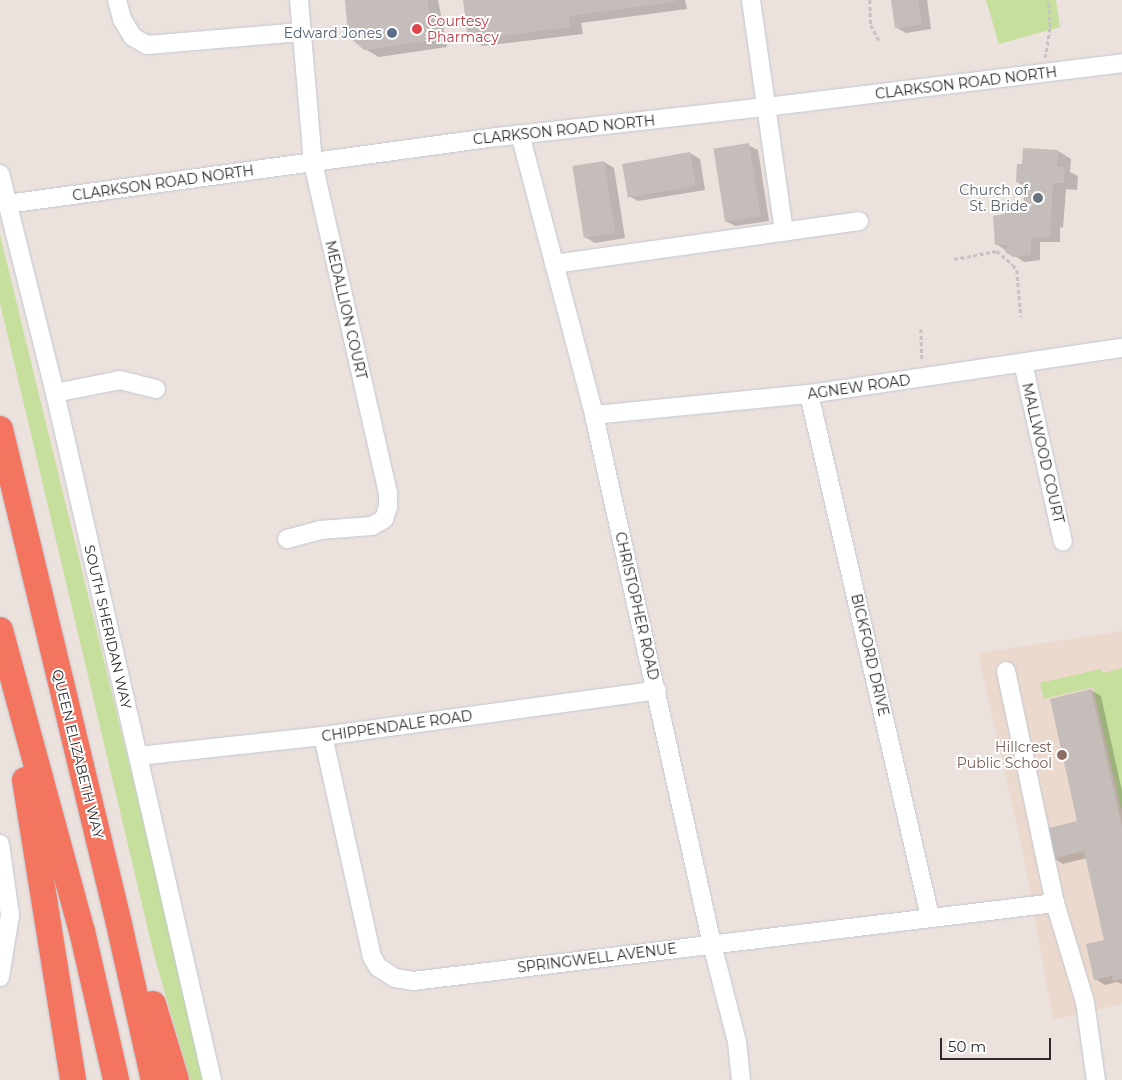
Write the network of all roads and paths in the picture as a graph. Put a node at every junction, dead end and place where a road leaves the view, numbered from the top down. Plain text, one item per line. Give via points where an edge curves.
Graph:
1 (117, 0) edge
2 (299, 0) edge
3 (751, 0) edge
4 (870, 0) edge
5 (1048, 0) edge
6 (301, 32) junction
7 (880, 42) dead end
8 (1122, 63) edge
9 (1046, 73) junction
10 (766, 107) junction
11 (520, 134) junction
12 (313, 163) junction
13 (0, 174) edge
14 (7, 204) junction
15 (859, 221) dead end
16 (784, 232) junction
17 (954, 259) dead end
18 (554, 264) junction
19 (1021, 317) dead end
20 (921, 329) dead end
21 (1122, 348) edge
22 (1023, 363) junction
23 (924, 377) junction
24 (156, 389) dead end
25 (55, 393) junction
26 (809, 394) junction
27 (594, 415) junction
28 (0, 429) edge
29 (287, 538) dead end
30 (1063, 542) dead end
31 (0, 630) edge
32 (6, 656) junction
33 (1006, 671) dead end
34 (657, 690) junction
35 (323, 736) junction
36 (138, 756) junction
37 (0, 844) edge
38 (1055, 903) junction
39 (930, 917) junction
40 (119, 924) junction
41 (712, 944) junction
42 (0, 977) edge
43 (74, 1080) edge
44 (116, 1080) edge
45 (154, 1080) edge
46 (176, 1080) edge
47 (212, 1080) edge
48 (741, 1080) edge
49 (1096, 1080) edge

1 - 6 street via 122,20 133,37 146,45
2 - 6 street, MEDALLION COURT
3 - 10 street
4 - 7 path via 871,25
5 - 9 path via 1050,27 1044,62
6 - 12 street, MEDALLION COURT
8 - 9 street, CLARKSON ROAD NORTH
9 - 10 street, CLARKSON ROAD NORTH
10 - 11 street, CLARKSON ROAD NORTH
10 - 16 street
11 - 12 street, CLARKSON ROAD NORTH
11 - 18 street, CHRISTOPHER ROAD
12 - 14 street, CLARKSON ROAD NORTH
12 - 29 street, MEDALLION COURT via 388,493 388,507 384,519 372,526 320,530
13 - 14 street, SOUTH SHERIDAN WAY
14 - 25 street, SOUTH SHERIDAN WAY
15 - 16 street
16 - 18 street
17 - 19 path via 997,251 1017,270
18 - 27 street, CHRISTOPHER ROAD
20 - 23 path
21 - 22 street, AGNEW ROAD
22 - 23 street, AGNEW ROAD
22 - 30 street, MALLWOOD COURT
23 - 26 street, AGNEW ROAD
24 - 25 street via 120,380
25 - 36 street, SOUTH SHERIDAN WAY
26 - 27 street, AGNEW ROAD
26 - 39 street, BICKFORD DRIVE
27 - 34 street, CHRISTOPHER ROAD
28 - 40 highway, QUEEN ELIZABETH WAY
31 - 32 highway
32 - 43 highway
32 - 44 highway via 82,930
33 - 38 street
34 - 35 street, CHIPPENDALE ROAD
34 - 41 street, CHRISTOPHER ROAD
35 - 36 street, CHIPPENDALE ROAD
35 - 41 street, SPRINGWELL AVENUE via 372,957 378,967 395,978 413,981
36 - 47 street, SOUTH SHERIDAN WAY
37 - 42 street via 10,915
38 - 39 street, SPRINGWELL AVENUE
38 - 49 street via 1085,1002
39 - 41 street, SPRINGWELL AVENUE
40 - 45 highway, QUEEN ELIZABETH WAY
40 - 46 highway via 138,955
41 - 48 street, CHRISTOPHER ROAD via 737,1042

